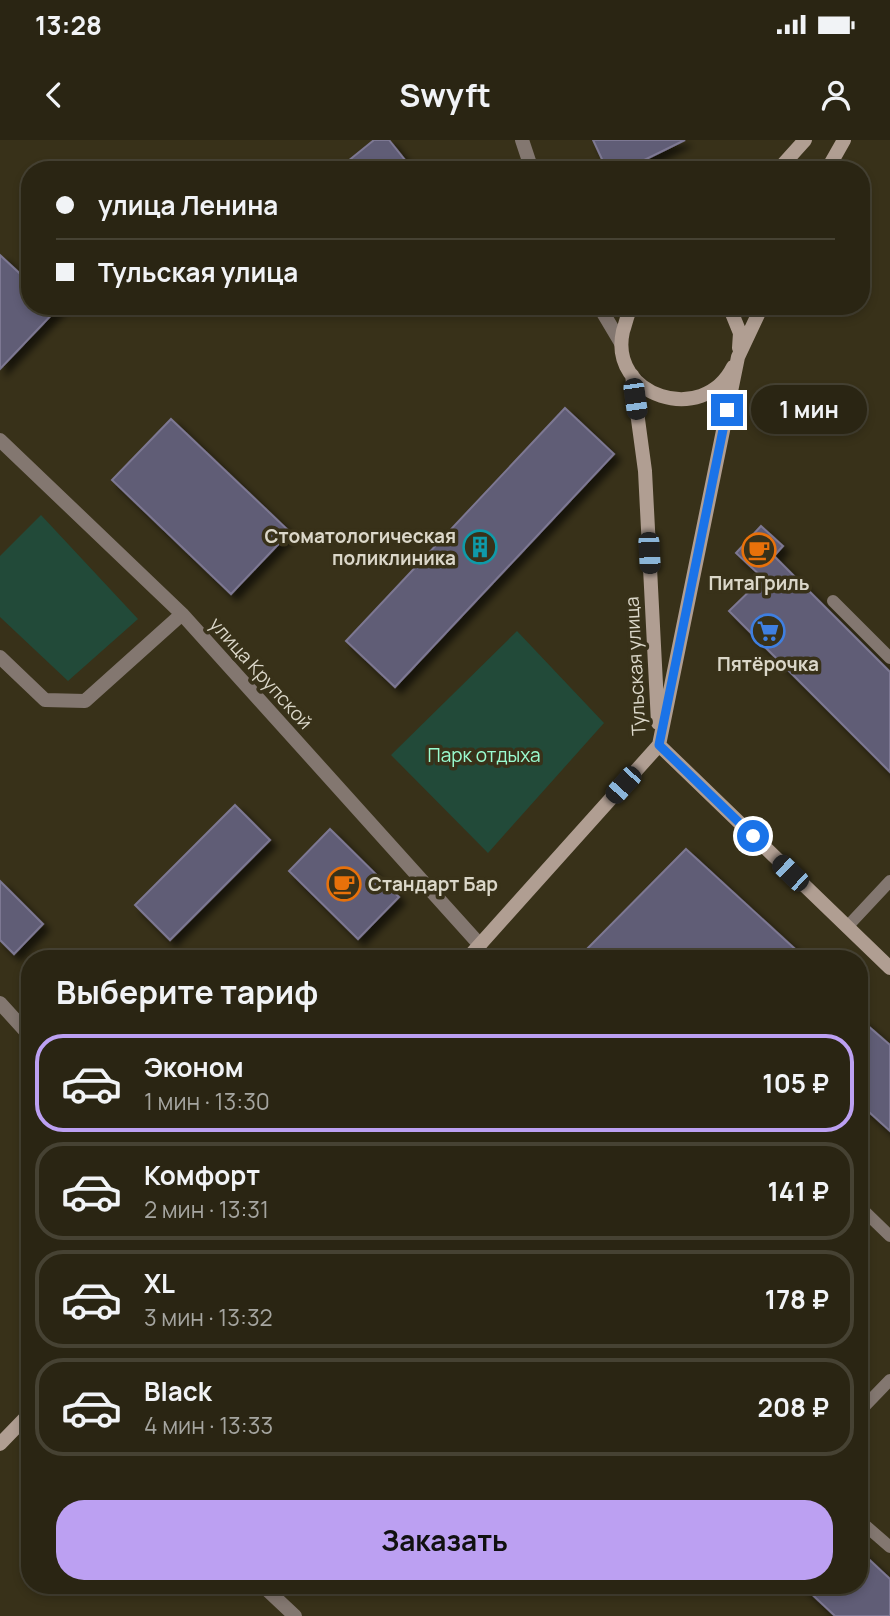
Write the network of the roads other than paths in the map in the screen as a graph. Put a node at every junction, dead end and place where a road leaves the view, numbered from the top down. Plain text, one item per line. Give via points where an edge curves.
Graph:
1 (523, 140) edge
2 (805, 140) edge
3 (844, 140) edge
4 (529, 161) edge
5 (786, 161) edge
6 (832, 161) edge
7 (604, 315) edge
8 (629, 315) edge
9 (733, 315) edge
10 (758, 315) edge
11 (621, 343) junction
12 (738, 357) junction
13 (632, 375) junction
14 (0, 440) edge
15 (833, 601) dead end
16 (182, 614) junction
17 (0, 657) edge
18 (890, 658) edge
19 (659, 745) junction
20 (890, 881) edge
21 (847, 927) junction
22 (480, 945) junction
23 (475, 950) edge
24 (890, 968) edge
25 (0, 1003) edge
26 (21, 1026) edge
27 (868, 1215) edge
28 (890, 1236) edge
29 (890, 1380) edge
30 (868, 1403) edge
31 (21, 1422) edge
32 (0, 1444) edge
33 (868, 1528) edge
34 (890, 1547) edge
35 (272, 1594) edge
36 (295, 1616) edge

1 - 4 street
2 - 5 main road
3 - 6 main road
7 - 11 street
8 - 11 main road
9 - 12 main road via 740,332
10 - 12 main road
11 - 13 main road, Тульская улица
12 - 13 main road via 713,391 694,399 659,397
12 - 19 main road, Тульская улица
13 - 19 main road, Тульская улица via 645,471
14 - 16 street, улица Крупской
15 - 18 lane
16 - 17 street via 85,701 45,700
16 - 22 street, улица Крупской
19 - 21 main road
19 - 22 main road, Тульская улица
20 - 21 lane
21 - 24 main road
22 - 23 main road, Тульская улица
25 - 26 street
27 - 28 lane
29 - 30 lane
31 - 32 main road
33 - 34 lane
35 - 36 street

